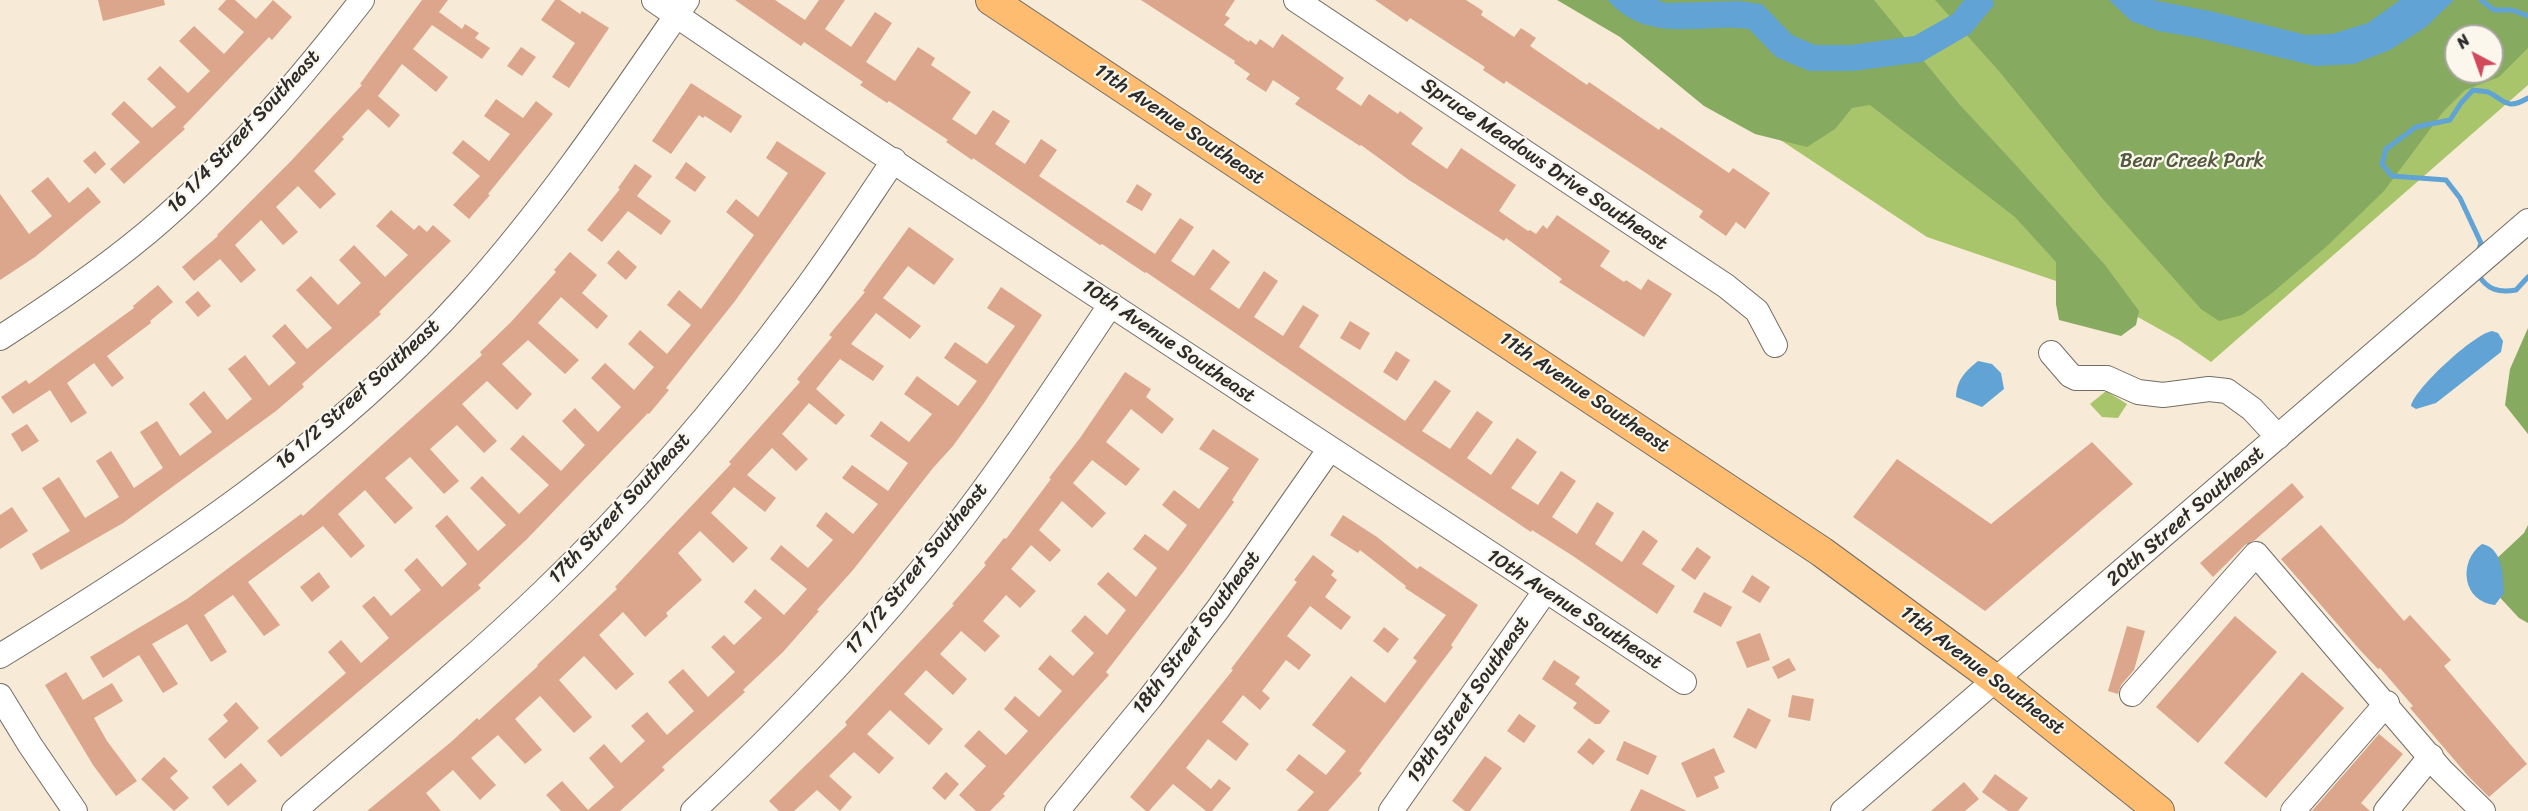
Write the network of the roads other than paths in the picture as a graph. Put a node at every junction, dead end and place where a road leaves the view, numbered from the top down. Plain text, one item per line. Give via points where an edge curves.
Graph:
1 (362, 0) edge
2 (654, 0) edge
3 (991, 0) edge
4 (1296, 0) edge
5 (682, 8) edge
6 (894, 160) junction
7 (2528, 221) edge
8 (1111, 304) junction
9 (0, 338) edge
10 (1775, 345) dead end
11 (2051, 353) dead end
12 (2278, 437) junction
13 (1329, 450) junction
14 (1546, 590) junction
15 (0, 656) edge
16 (1996, 680) junction
17 (1684, 682) dead end
18 (2132, 694) dead end
19 (0, 696) edge
20 (2386, 703) junction
21 (2431, 756) junction
22 (75, 811) edge
23 (294, 811) edge
24 (693, 811) edge
25 (1057, 811) edge
26 (1392, 811) edge
27 (1843, 811) edge
28 (2159, 811) edge
29 (2293, 811) edge
30 (2386, 811) edge
31 (2483, 811) edge

1 - 9 street, 16 1/4 Street Southeast via 283,96 163,219 53,304
2 - 5 street, 10th Avenue Southeast
3 - 16 main road, 11th Avenue Southeast via 1822,552
4 - 10 street, Spruce Meadows Drive Southeast via 1726,286 1757,311
5 - 6 street, 10th Avenue Southeast
5 - 15 street, 16 1/2 Street Southeast via 591,141 531,220 464,298 401,362 347,411 227,507 124,580
6 - 8 street, 10th Avenue Southeast
6 - 23 street, 17th Street Southeast via 800,297 667,461 616,517 543,592
7 - 12 street, 20th Street Southeast
8 - 13 street, 10th Avenue Southeast
8 - 24 street, 17 1/2 Street Southeast via 1030,427 946,538 821,684
11 - 12 street via 2076,378 2107,378 2138,392 2163,395 2209,389 2227,391 2252,409
12 - 16 street, 20th Street Southeast
13 - 14 street, 10th Avenue Southeast
13 - 25 street, 18th Street Southeast via 1218,609
14 - 17 street, 10th Avenue Southeast
14 - 26 street, 19th Street Southeast
16 - 27 street, 20th Street Southeast
16 - 28 main road, 11th Avenue Southeast
18 - 20 street via 2256,554
19 - 22 street
20 - 21 street
20 - 29 street
21 - 30 street
21 - 31 street via 2459,790

